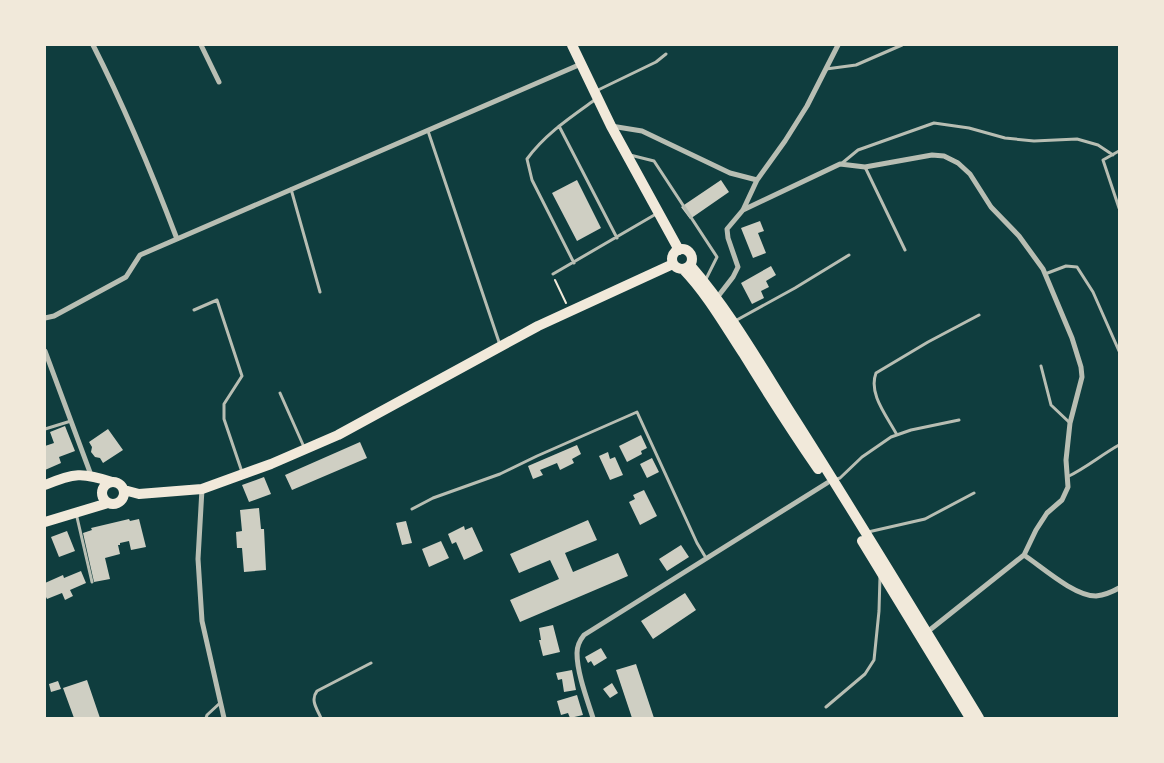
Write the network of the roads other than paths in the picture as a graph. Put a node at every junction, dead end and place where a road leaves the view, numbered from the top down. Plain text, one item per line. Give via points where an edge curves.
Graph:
1 (94, 45) edge
2 (201, 45) edge
3 (572, 45) edge
4 (838, 45) edge
5 (902, 45) edge
6 (666, 54) dead end
7 (581, 64) junction
8 (826, 69) junction
9 (219, 82) dead end
10 (595, 95) junction
11 (559, 126) junction
12 (610, 126) junction
13 (428, 130) junction
14 (1119, 152) edge
15 (625, 154) junction
16 (1113, 155) junction
17 (840, 164) junction
18 (865, 167) junction
19 (757, 180) junction
20 (291, 189) junction
21 (1119, 208) edge
22 (743, 210) junction
23 (659, 213) junction
24 (618, 238) junction
25 (177, 239) junction
26 (679, 250) junction
27 (906, 250) dead end
28 (849, 255) dead end
29 (574, 263) junction
30 (673, 264) junction
31 (686, 267) junction
32 (553, 274) road end
33 (1045, 274) junction
34 (704, 281) junction
35 (320, 292) dead end
36 (716, 299) junction
37 (194, 310) dead end
38 (979, 316) dead end
39 (45, 318) edge
40 (732, 322) junction
41 (500, 346) junction
42 (45, 351) edge
43 (1119, 351) edge
44 (1041, 366) dead end
45 (280, 393) dead end
46 (959, 420) dead end
47 (71, 421) junction
48 (1070, 423) junction
49 (45, 429) edge
50 (897, 435) junction
51 (1119, 445) edge
52 (305, 449) junction
53 (91, 474) junction
54 (242, 474) junction
55 (1067, 477) junction
56 (112, 482) junction
57 (830, 482) junction
58 (45, 485) edge
59 (202, 488) junction
60 (124, 490) junction
61 (974, 493) dead end
62 (108, 503) junction
63 (412, 509) dead end
64 (76, 513) junction
65 (45, 522) edge
66 (864, 533) junction
67 (1024, 554) junction
68 (706, 559) junction
69 (883, 569) junction
70 (92, 582) dead end
71 (1119, 588) edge
72 (924, 635) junction
73 (371, 662) dead end
74 (220, 702) junction
75 (826, 707) dead end
76 (206, 718) edge
77 (224, 718) edge
78 (321, 718) edge
79 (594, 718) edge
80 (970, 718) edge
81 (979, 718) edge

1 - 25 street via 148,162
2 - 9 street
3 - 7 main road
4 - 8 street
5 - 8 lane via 856,65
6 - 10 lane
7 - 10 main road
7 - 13 street
8 - 19 street via 785,142
10 - 11 lane
10 - 12 main road
11 - 24 lane
11 - 29 lane via 536,146 527,159 532,180
12 - 15 main road
12 - 19 street via 642,131 730,173
13 - 20 street
13 - 41 lane
14 - 16 lane
15 - 23 main road
15 - 34 lane via 654,161 717,257
16 - 17 lane via 1098,145 1077,139 1034,141 1005,138 934,123 858,150
16 - 21 lane via 1103,160
17 - 18 street
17 - 22 street
18 - 27 lane
18 - 33 street via 932,155 944,156 958,163 970,174 991,207 1019,236
19 - 22 street
20 - 25 street
20 - 35 lane
22 - 36 street via 728,229 738,267
23 - 24 lane
23 - 26 main road
24 - 29 lane
25 - 39 street via 140,255 126,277
26 - 30 main road via 673,254
26 - 31 main road via 690,254
28 - 40 lane
29 - 32 lane
30 - 31 main road via 677,268
30 - 41 main road
31 - 34 main road
31 - 57 main road
33 - 43 lane via 1066,266 1077,267 1093,292
33 - 48 street via 1081,367 1082,377
34 - 36 main road
36 - 40 main road
37 - 54 lane via 217,300 242,376 224,404 224,419
38 - 50 lane via 876,373 873,382 875,395
40 - 57 main road
41 - 52 main road via 338,435
42 - 47 street
44 - 48 lane via 1051,405
45 - 52 lane
46 - 50 lane
47 - 49 lane
47 - 53 street
48 - 55 street
50 - 57 lane
51 - 55 lane
52 - 54 main road
53 - 56 main road
53 - 58 main road via 76,474
54 - 59 main road
55 - 67 street via 1068,487 1062,500 1047,513
56 - 60 main road
56 - 62 main road via 105,484 101,491
57 - 66 main road
57 - 68 street
57 - 69 main road
59 - 60 main road via 138,494
59 - 74 street via 198,560 202,621
60 - 62 main road via 121,500 115,504
61 - 66 lane via 925,519
62 - 64 main road
63 - 68 lane via 500,474 637,412
64 - 65 main road
64 - 70 lane
66 - 69 main road
67 - 71 street via 1085,594 1097,596
67 - 72 street
68 - 79 street via 584,635 579,642 578,666
69 - 72 main road
69 - 75 lane via 879,581 874,660 865,674
72 - 80 main road
72 - 81 main road
73 - 78 lane via 313,695
74 - 76 lane
74 - 77 street

